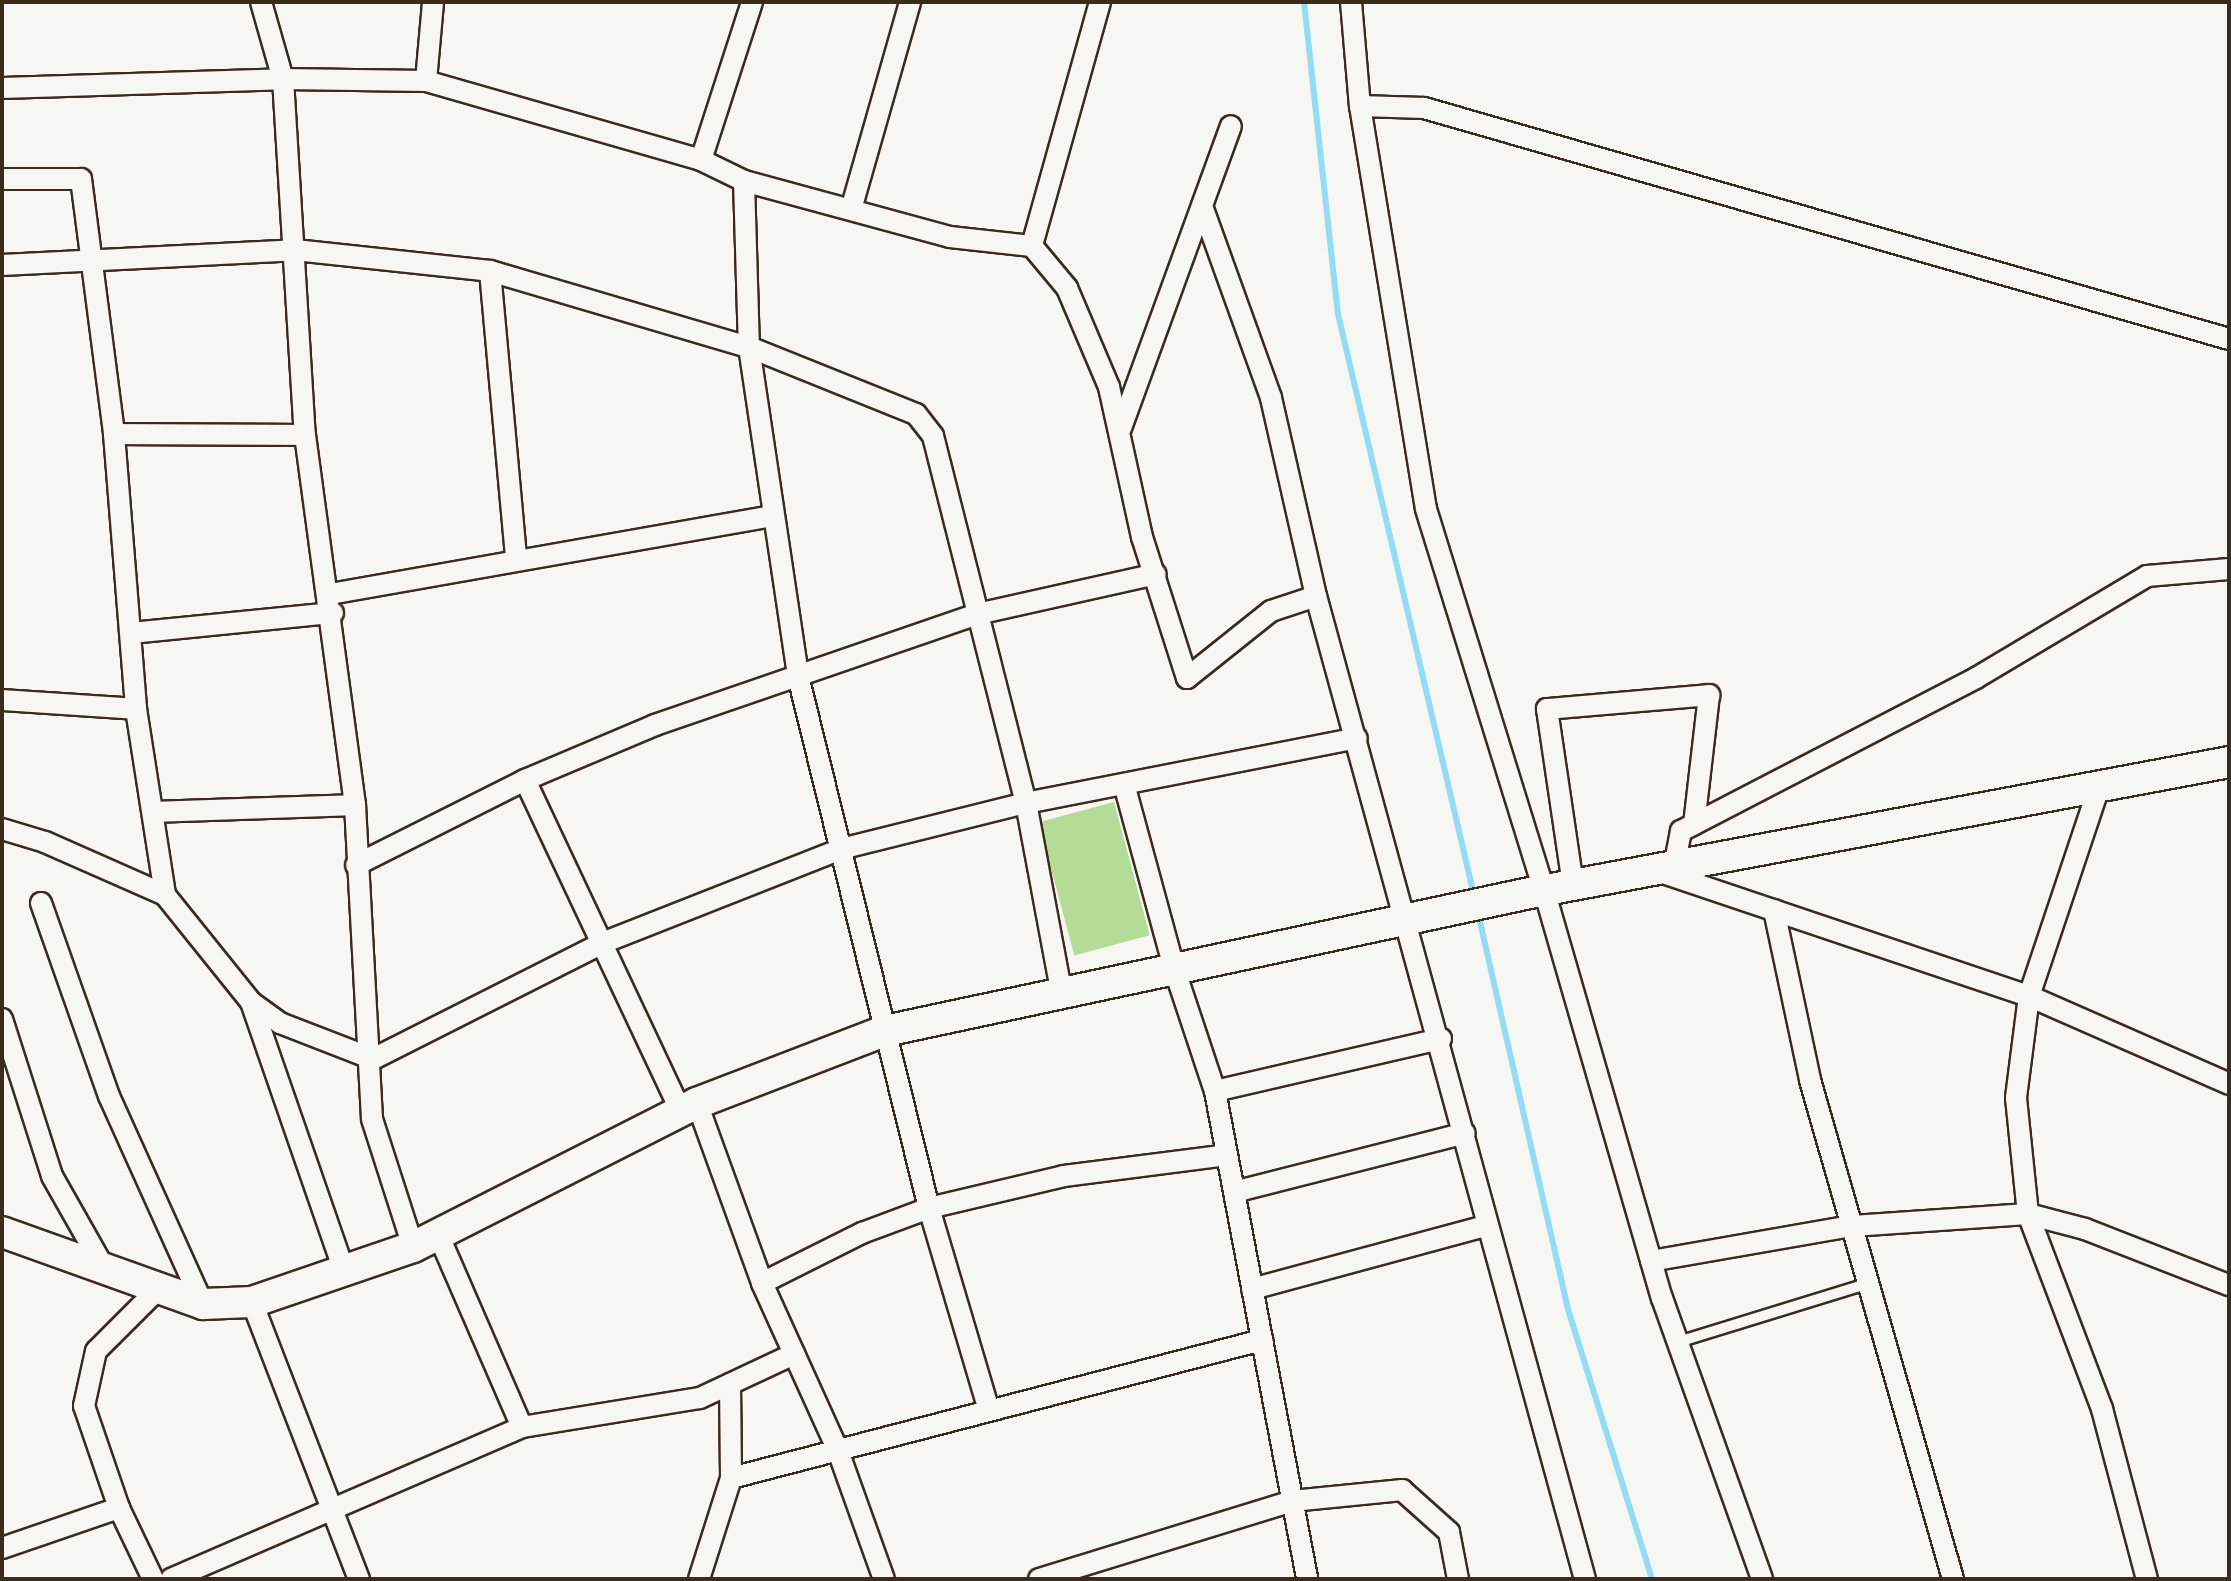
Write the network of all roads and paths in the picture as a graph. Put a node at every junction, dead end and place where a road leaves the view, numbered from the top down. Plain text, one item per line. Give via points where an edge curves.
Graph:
1 (261, 2) edge
2 (433, 2) edge
3 (752, 2) edge
4 (910, 2) edge
5 (1100, 2) edge
6 (1351, 2) edge
7 (283, 79) junction
8 (426, 81) junction
9 (2, 88) edge
10 (1360, 106) junction
11 (1231, 126) dead end
12 (701, 160) junction
13 (2, 179) edge
14 (744, 181) junction
15 (852, 206) junction
16 (1202, 206) junction
17 (1032, 246) junction
18 (295, 250) junction
19 (89, 261) junction
20 (2, 265) edge
21 (490, 271) junction
22 (2229, 339) edge
23 (749, 347) junction
24 (1121, 428) junction
25 (114, 434) junction
26 (305, 435) junction
27 (773, 516) junction
28 (516, 557) junction
29 (2229, 569) edge
30 (1156, 574) junction
31 (1316, 596) junction
32 (331, 604) junction
33 (977, 614) junction
34 (131, 633) junction
35 (798, 676) junction
36 (2, 700) edge
37 (136, 709) junction
38 (1357, 738) junction
39 (2229, 762) edge
40 (525, 780) junction
41 (1124, 784) junction
42 (2098, 790) junction
43 (1026, 803) junction
44 (355, 805) junction
45 (154, 812) junction
46 (1694, 824) junction
47 (2, 829) edge
48 (841, 849) junction
49 (356, 865) junction
50 (1665, 868) junction
51 (1549, 889) junction
52 (165, 895) junction
53 (41, 903) dead end
54 (1774, 910) junction
55 (1406, 923) junction
56 (605, 942) junction
57 (1174, 968) junction
58 (1061, 990) junction
59 (2029, 996) junction
60 (251, 1002) junction
61 (2, 1019) edge
62 (885, 1031) junction
63 (1441, 1039) junction
64 (373, 1059) junction
65 (2229, 1084) edge
66 (1215, 1091) junction
67 (689, 1107) junction
68 (1465, 1133) junction
69 (1227, 1155) junction
70 (1234, 1192) junction
71 (929, 1208) junction
72 (2028, 1214) junction
73 (1485, 1226) junction
74 (1852, 1226) junction
75 (2, 1232) edge
76 (425, 1241) junction
77 (1651, 1261) junction
78 (104, 1268) junction
79 (344, 1270) junction
80 (762, 1283) junction
81 (1867, 1284) junction
82 (2229, 1285) edge
83 (159, 1288) junction
84 (1252, 1289) junction
85 (252, 1302) junction
86 (203, 1304) junction
87 (1262, 1340) junction
88 (1678, 1342) junction
89 (794, 1354) junction
90 (730, 1384) junction
91 (989, 1410) junction
92 (522, 1427) junction
93 (837, 1448) junction
94 (731, 1478) junction
95 (1292, 1501) junction
96 (329, 1507) junction
97 (119, 1508) junction
98 (2, 1548) edge
99 (153, 1579) edge
100 (171, 1579) edge
101 (359, 1579) edge
102 (699, 1579) edge
103 (884, 1579) edge
104 (1039, 1579) edge
105 (1307, 1579) edge
106 (1458, 1579) edge
107 (1585, 1579) edge
108 (1762, 1579) edge
109 (1953, 1579) edge
110 (2147, 1579) edge

1 - 7 street
2 - 8 street
3 - 12 street
4 - 15 street
5 - 17 street
6 - 10 street
7 - 8 street
7 - 9 street
7 - 18 street
8 - 12 street
10 - 22 street via 1424,108
10 - 51 street via 1426,509
11 - 16 street
12 - 14 street
13 - 19 street via 81,179
14 - 15 street
14 - 23 street
15 - 17 street via 950,237
16 - 24 street
16 - 31 street via 1271,398
17 - 24 street via 1067,288
18 - 19 street
18 - 21 street
18 - 26 street
19 - 20 street
19 - 25 street
21 - 23 street
21 - 28 street
23 - 27 street
23 - 33 street via 916,414 933,436
24 - 30 street via 1142,537
25 - 26 street
25 - 34 street
26 - 32 street
27 - 28 street
27 - 35 street
28 - 32 street
29 - 46 street via 2147,576 1976,678
30 - 31 street via 1187,678 1271,611
30 - 33 street
31 - 38 street
32 - 34 street
32 - 44 street
33 - 35 street
33 - 43 street
34 - 37 street
35 - 40 street via 655,725
35 - 48 street
36 - 37 street
37 - 45 street
38 - 41 street
38 - 55 street
39 - 42 street
40 - 49 street
40 - 56 street
41 - 43 street
41 - 57 street
42 - 50 street
42 - 59 street
43 - 48 street
43 - 58 street
44 - 45 street
44 - 49 street
45 - 52 street
46 - 50 street via 1681,831
46 - 51 street via 1709,695 1547,709
47 - 52 street via 45,842
48 - 56 street
48 - 62 street
49 - 64 street
50 - 51 street
50 - 54 street
51 - 55 street
51 - 77 street
52 - 60 street
53 - 86 street via 109,1096
54 - 59 street
54 - 74 street via 1810,1080
55 - 57 street
55 - 63 street
56 - 64 street
56 - 67 street
57 - 58 street
57 - 66 street
58 - 62 street
59 - 65 street
59 - 72 street via 2016,1098
60 - 64 street via 280,1023
60 - 79 street
61 - 78 street via 52,1176
62 - 67 street
62 - 71 street
63 - 66 street
63 - 68 street
64 - 76 street via 372,1119
66 - 69 street
67 - 76 street
67 - 80 street
68 - 70 street
68 - 73 street
69 - 70 street
69 - 71 street via 1064,1176
70 - 84 street
71 - 80 street via 862,1233
71 - 91 street
72 - 74 street
72 - 82 street via 2085,1229
72 - 110 street via 2102,1409
73 - 84 street
73 - 107 street
74 - 77 street
74 - 81 street
75 - 78 street
76 - 79 street
76 - 92 street
77 - 88 street
78 - 83 street
79 - 85 street
80 - 89 street
81 - 88 lane
81 - 109 street
83 - 86 street
83 - 97 street via 96,1351 84,1406
84 - 87 street
85 - 86 street
85 - 96 street
87 - 91 street
87 - 95 street
88 - 108 street
89 - 90 street
89 - 93 street
90 - 92 street via 700,1398
90 - 94 street
91 - 93 street
92 - 96 street
93 - 94 street
93 - 103 street
94 - 102 street
95 - 104 street
95 - 105 street
95 - 106 street via 1402,1490 1449,1532
96 - 100 street
96 - 101 street
97 - 98 street
97 - 99 street

